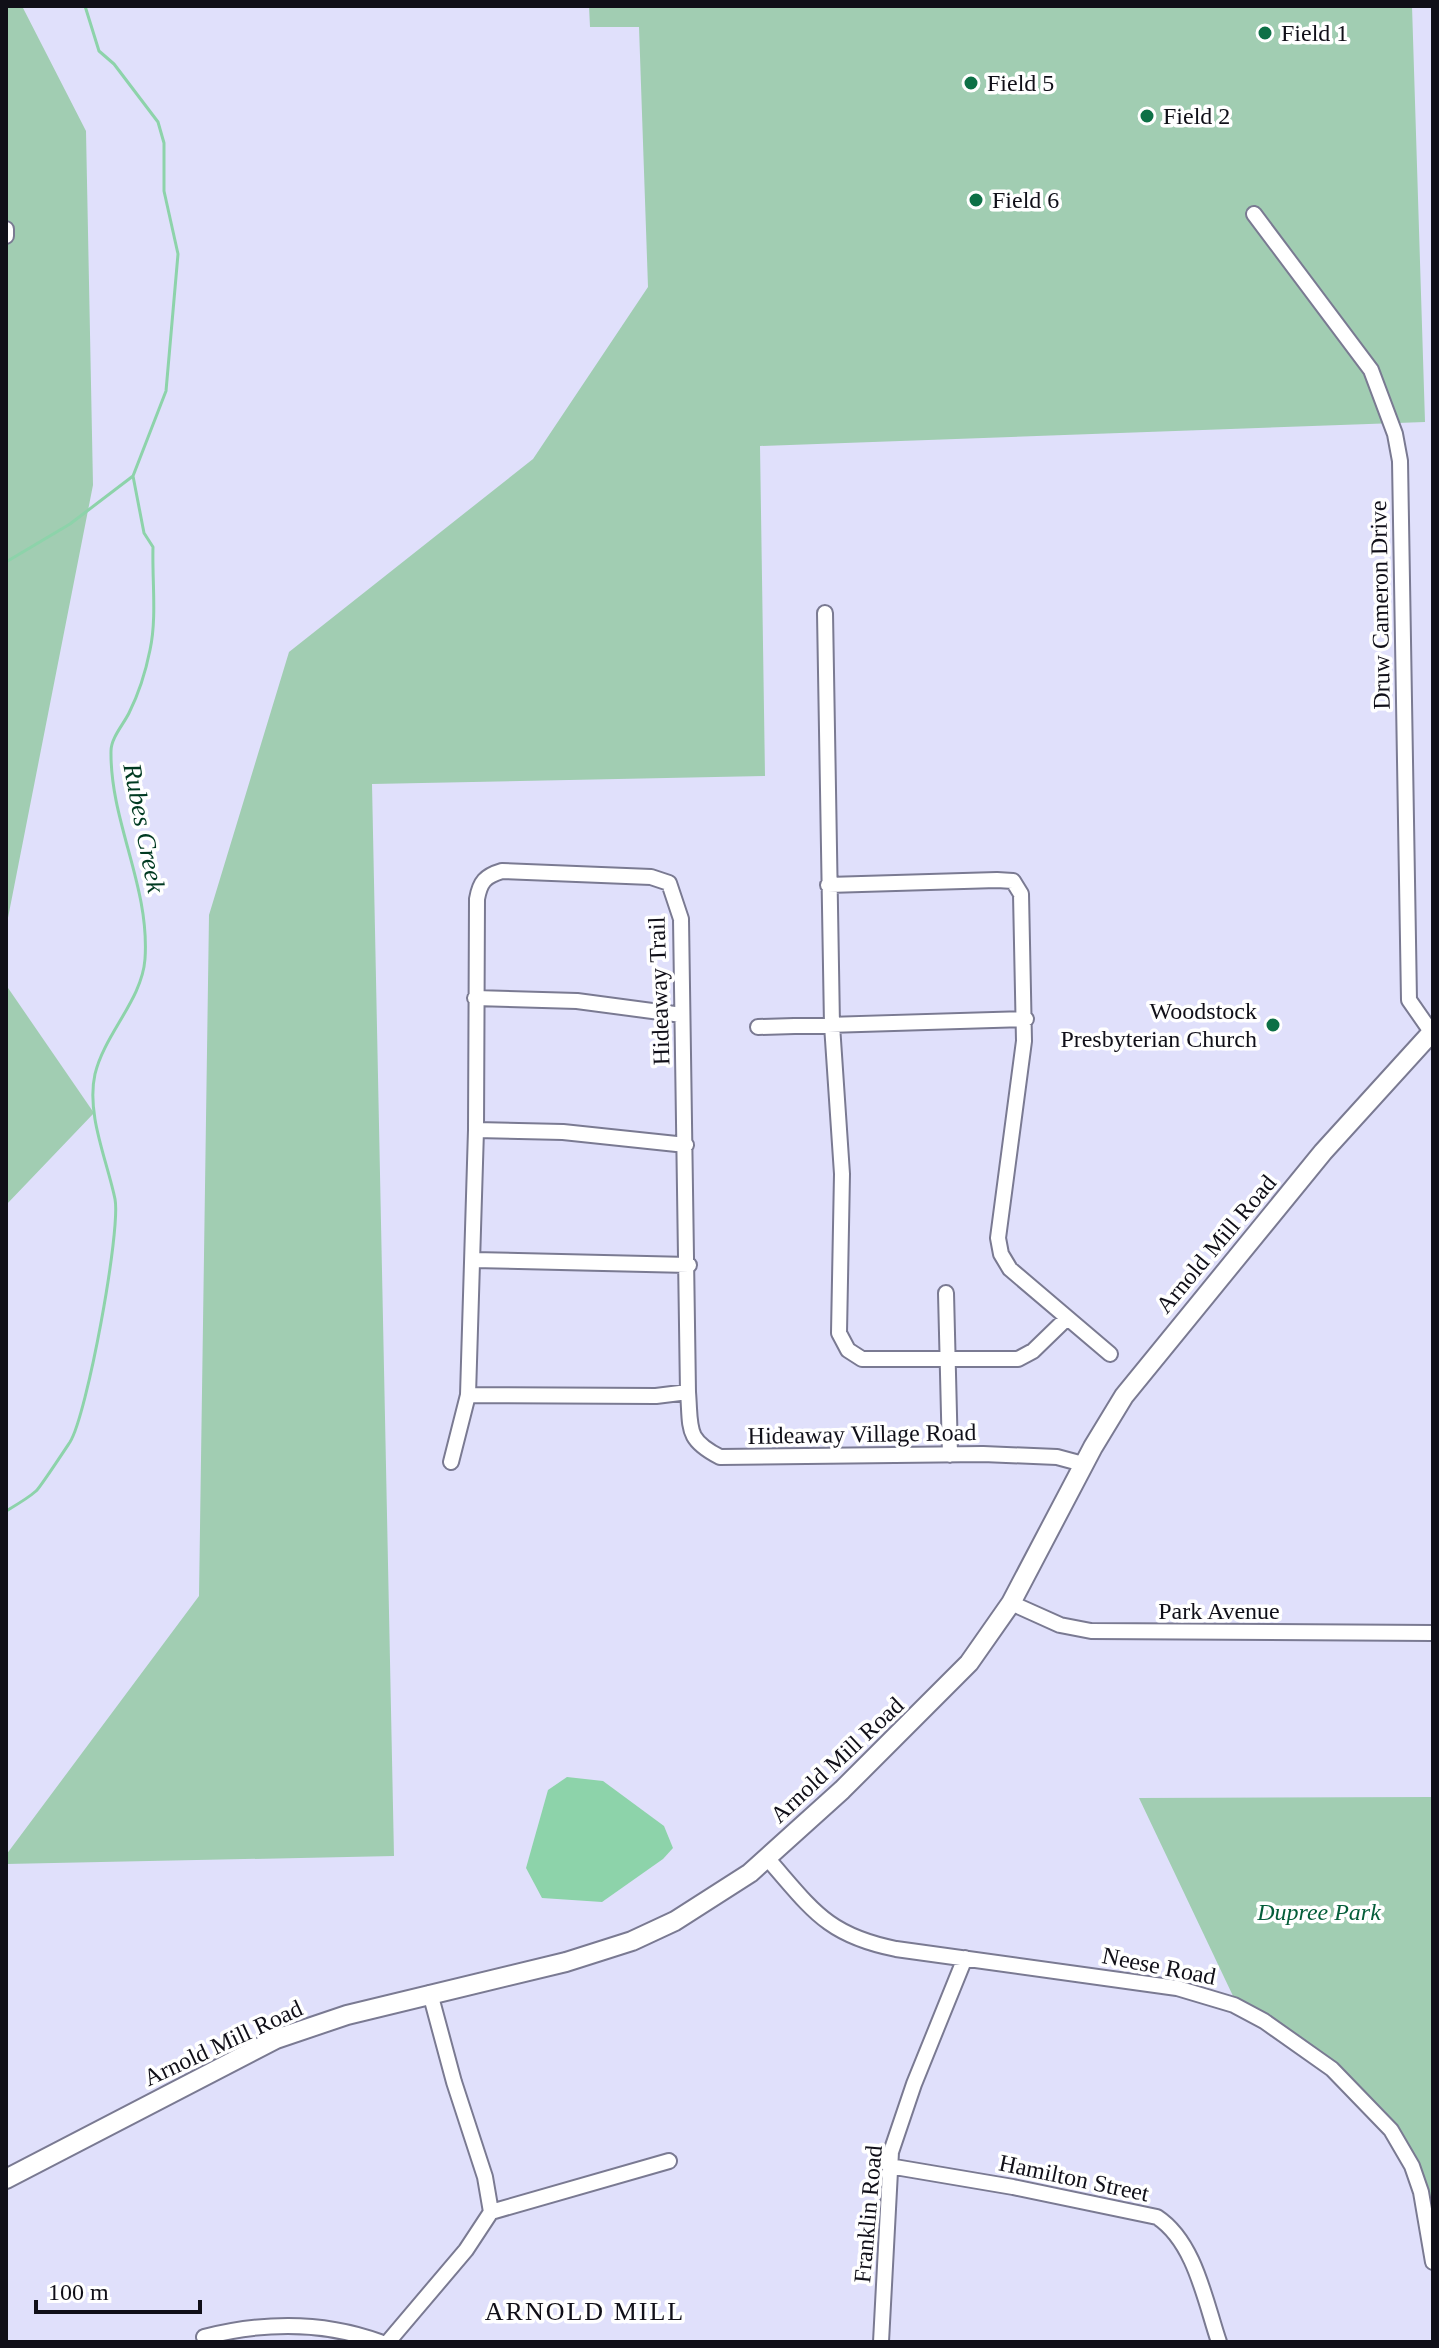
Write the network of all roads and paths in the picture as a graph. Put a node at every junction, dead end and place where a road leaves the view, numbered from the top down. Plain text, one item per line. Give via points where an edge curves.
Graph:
1 (1254, 214) dead end
2 (6, 229) edge
3 (6, 236) edge
4 (825, 613) dead end
5 (828, 885) junction
6 (475, 998) junction
7 (682, 1015) junction
8 (1026, 1019) junction
9 (832, 1025) junction
10 (758, 1027) dead end
11 (1432, 1032) edge
12 (476, 1130) junction
13 (686, 1145) junction
14 (473, 1260) junction
15 (689, 1265) junction
16 (946, 1293) dead end
17 (1066, 1319) junction
18 (1110, 1354) dead end
19 (950, 1362) junction
20 (688, 1392) junction
21 (468, 1395) junction
22 (950, 1455) junction
23 (451, 1462) dead end
24 (1083, 1464) junction
25 (1011, 1603) junction
26 (1433, 1633) edge
27 (767, 1858) junction
28 (965, 1958) junction
29 (430, 1993) junction
30 (669, 2161) dead end
31 (889, 2166) junction
32 (6, 2179) edge
33 (491, 2212) junction
34 (1433, 2262) edge
35 (204, 2337) dead end
36 (380, 2342) edge
37 (388, 2342) edge
38 (881, 2342) edge
39 (1219, 2342) edge

1 - 11 street, Druw Cameron Drive via 1371,370 1395,434 1409,1000
2 - 3 street
4 - 5 street
5 - 8 street via 1013,881 1021,894
5 - 9 street
6 - 7 street via 577,1001
6 - 7 street, Hideaway Trail via 477,899 479,884 489,875 627,875 669,883 676,898
6 - 12 street, Hideaway Trail
7 - 13 street, Hideaway Trail
8 - 9 street
8 - 17 street via 998,1238 1010,1269
9 - 10 street
9 - 19 street via 842,1174 839,1333 848,1350 862,1359
11 - 24 main road, Arnold Mill Road via 1323,1152 1155,1355
12 - 13 street via 563,1132
12 - 14 street, Hideaway Trail
13 - 15 street, Hideaway Trail
14 - 15 street
14 - 21 street, Hideaway Trail
15 - 20 street, Hideaway Trail
16 - 19 street
17 - 18 street
17 - 19 street via 1018,1359
19 - 22 street
20 - 21 street
20 - 22 street, Hideaway Village Road via 692,1437 720,1457
21 - 23 street, Hideaway Trail
22 - 24 street, Hideaway Village Road via 1057,1457
24 - 25 main road, Arnold Mill Road
25 - 26 street, Park Avenue via 1060,1625 1091,1631
25 - 27 main road, Arnold Mill Road via 984,1644 934,1701
27 - 28 street, Neese Road via 830,1927 874,1945
27 - 29 main road, Arnold Mill Road via 694,1910 632,1941
28 - 31 street, Franklin Road via 914,2084
28 - 34 street, Neese Road via 1193,1992 1234,2005 1283,2033 1332,2069 1391,2130 1421,2192
29 - 32 main road, Arnold Mill Road via 276,2039
29 - 33 street
30 - 33 street
31 - 38 street, Franklin Road
31 - 39 street, Hamilton Street via 1157,2217 1172,2227 1185,2247
33 - 37 street via 466,2250
35 - 36 street via 306,2325 331,2326

